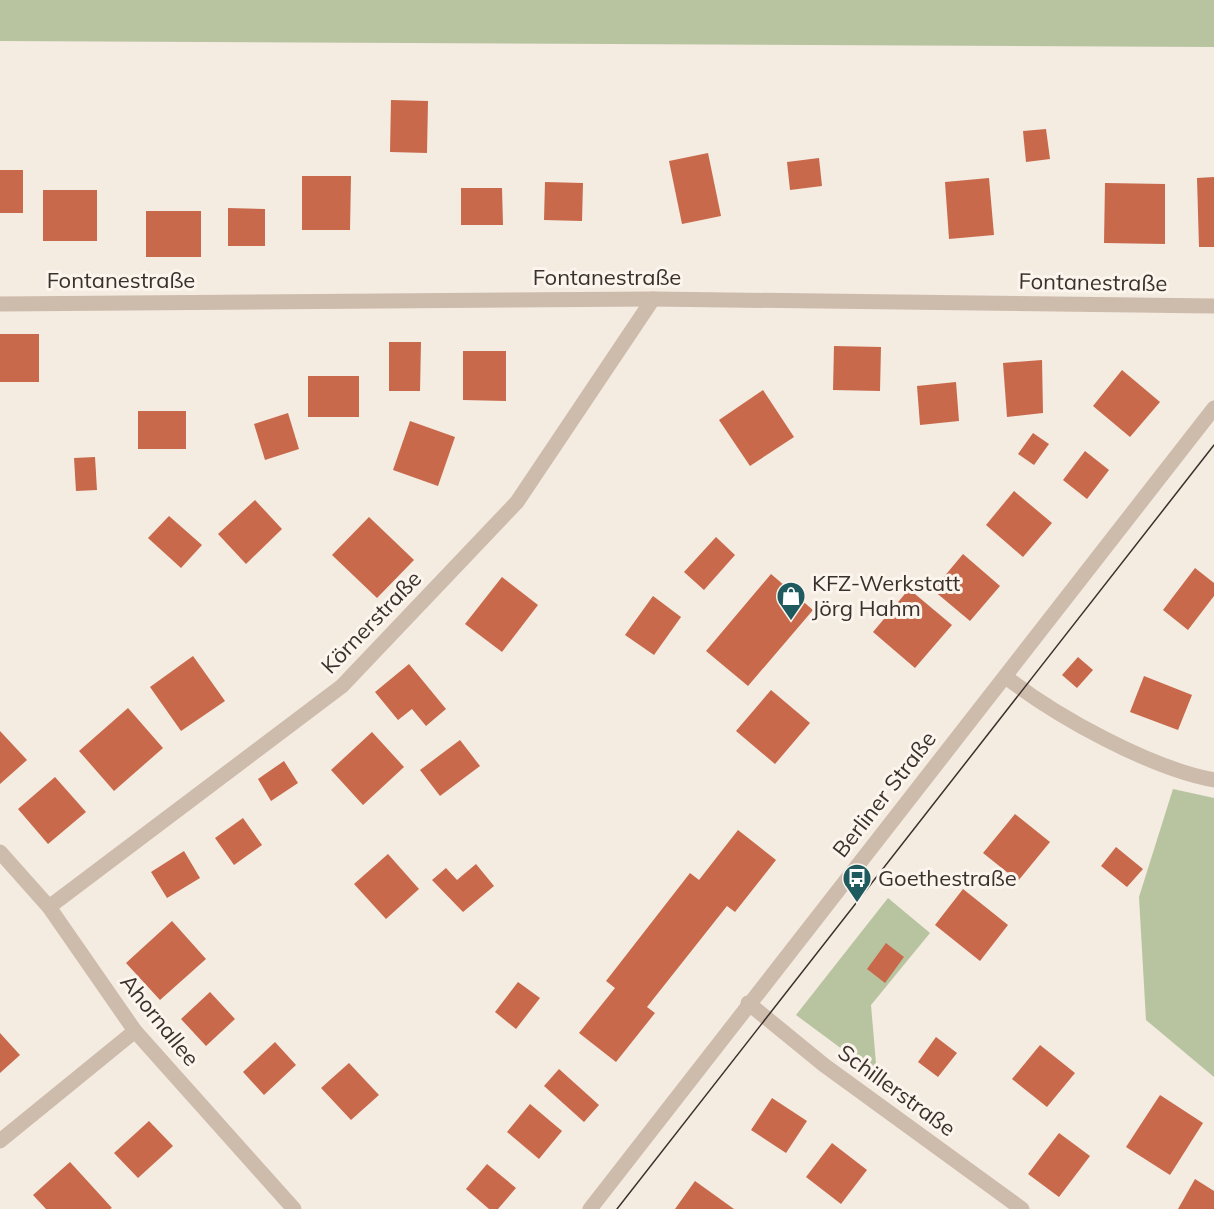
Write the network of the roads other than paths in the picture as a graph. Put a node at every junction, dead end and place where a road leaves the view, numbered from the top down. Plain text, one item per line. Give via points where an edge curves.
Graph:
1 (653, 299) junction
2 (0, 303) edge
3 (1214, 306) edge
4 (1214, 408) edge
5 (1006, 676) junction
6 (1214, 780) edge
7 (0, 852) edge
8 (49, 907) junction
9 (748, 1003) junction
10 (135, 1031) junction
11 (0, 1141) edge
12 (294, 1209) edge
13 (590, 1209) edge
14 (1022, 1209) edge

1 - 2 street, Fontanestraße
1 - 3 street, Fontanestraße
1 - 8 street, Körnerstraße via 517,502 342,686
4 - 5 street, Berliner Straße
5 - 6 street via 1038,701 1105,737 1179,771
5 - 9 street, Berliner Straße
7 - 8 street, Ahornallee
8 - 10 street, Ahornallee
9 - 13 street, Berliner Straße
9 - 14 street, Schillerstraße via 824,1065
10 - 11 street
10 - 12 street, Ahornallee

